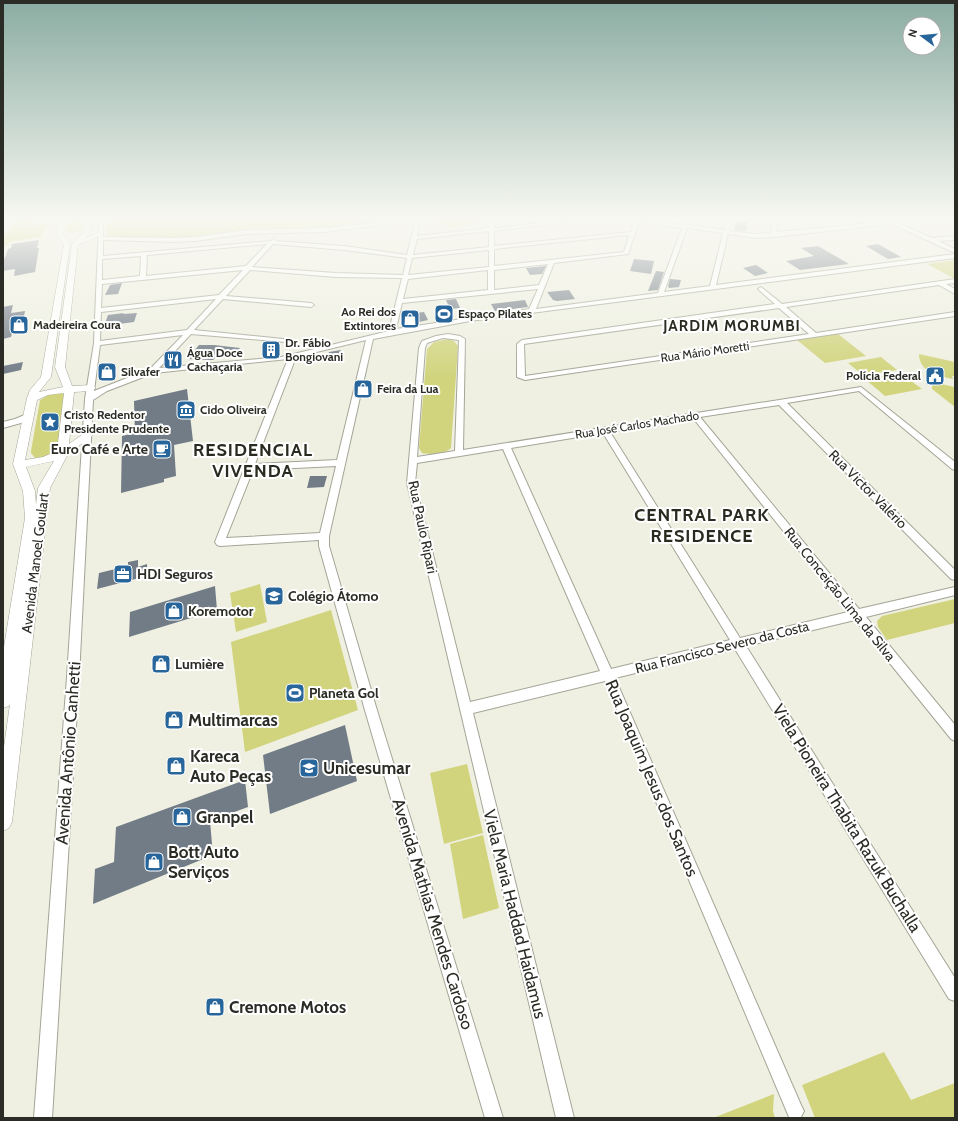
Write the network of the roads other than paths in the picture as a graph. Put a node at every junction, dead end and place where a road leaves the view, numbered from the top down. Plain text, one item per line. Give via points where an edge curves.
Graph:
1 (63, 272) edge
2 (72, 272) edge
3 (100, 272) edge
4 (143, 272) edge
5 (203, 272) edge
6 (244, 272) edge
7 (302, 272) edge
8 (406, 272) edge
9 (450, 272) edge
10 (492, 272) edge
11 (547, 272) edge
12 (668, 272) edge
13 (717, 272) edge
14 (828, 272) edge
15 (405, 277) junction
16 (143, 278) junction
17 (955, 281) edge
18 (100, 282) junction
19 (940, 283) junction
20 (713, 287) junction
21 (540, 288) junction
22 (491, 291) junction
23 (955, 292) edge
24 (661, 294) junction
25 (222, 297) junction
26 (399, 301) junction
27 (781, 305) junction
28 (311, 306) dead end
29 (773, 307) junction
30 (98, 310) junction
31 (532, 310) junction
32 (955, 314) edge
33 (801, 323) junction
34 (793, 324) junction
35 (190, 332) junction
36 (392, 332) junction
37 (815, 335) junction
38 (808, 336) junction
39 (370, 337) junction
40 (283, 341) dead end
41 (97, 343) junction
42 (293, 356) junction
43 (153, 371) junction
44 (113, 385) junction
45 (91, 388) junction
46 (69, 390) junction
47 (32, 398) junction
48 (89, 399) junction
49 (781, 402) junction
50 (694, 416) junction
51 (28, 420) junction
52 (3, 425) edge
53 (605, 430) junction
54 (3, 432) edge
55 (87, 436) junction
56 (506, 446) junction
57 (62, 453) junction
58 (459, 454) junction
59 (413, 461) junction
60 (340, 463) junction
61 (19, 464) junction
62 (249, 466) junction
63 (955, 467) edge
64 (324, 536) junction
65 (955, 576) edge
66 (955, 591) edge
67 (857, 615) junction
68 (739, 644) junction
69 (7, 651) edge
70 (608, 675) junction
71 (3, 701) edge
72 (466, 709) junction
73 (955, 735) edge
74 (3, 822) edge
75 (955, 993) edge
76 (795, 1111) dead end
77 (43, 1118) edge
78 (494, 1118) edge
79 (565, 1118) edge

1 - 47 main road via 46,377
2 - 46 main road, Avenida Manoel Goulart via 60,367
3 - 18 street, Avenida Antônio Canhetti
4 - 16 street
5 - 16 street
6 - 25 street
7 - 15 street
8 - 15 street
9 - 15 street
10 - 22 street
11 - 21 street
12 - 24 street
13 - 20 street
14 - 20 street
15 - 26 street
16 - 18 street
17 - 19 street
18 - 30 street, Avenida Antônio Canhetti
19 - 23 street
19 - 27 street
20 - 24 street
21 - 22 street
21 - 31 street
22 - 26 street
24 - 31 street
25 - 28 street
25 - 30 street
25 - 35 street
26 - 36 street
27 - 29 street
27 - 29 street via 757,289 762,298
27 - 33 street
29 - 34 street
29 - 38 street, Rua Mário Moretti via 522,342 521,377
30 - 41 street, Avenida Antônio Canhetti
31 - 36 street
32 - 37 street, Rua Mário Moretti
33 - 34 street
33 - 37 street
34 - 38 street
35 - 40 street
35 - 41 street
35 - 43 street
36 - 39 street
37 - 38 street, Rua Mário Moretti
39 - 42 street
39 - 60 street, Avenida Mathias Mendes Cardoso
41 - 45 street, Avenida Antônio Canhetti
42 - 43 street
42 - 62 street
43 - 44 street
44 - 45 street
44 - 48 street
45 - 46 main road
45 - 48 street, Avenida Antônio Canhetti
46 - 47 main road via 48,392
46 - 57 main road, Avenida Manoel Goulart
47 - 51 main road
48 - 55 street, Avenida Antônio Canhetti
49 - 50 street, Rua José Carlos Machado
49 - 63 street, Rua José Carlos Machado via 862,389
49 - 65 street, Rua Victor Valério
50 - 53 street, Rua José Carlos Machado
50 - 67 street, Rua Conceição Lima da Silva
51 - 52 street
51 - 54 street
51 - 61 main road
53 - 56 street, Rua José Carlos Machado
53 - 68 street, Viela Pioneira Thabita Razuk Buchalla
55 - 57 main road
55 - 77 street, Avenida Antônio Canhetti
56 - 58 street, Rua José Carlos Machado
56 - 70 street, Rua Joaquim Jesus dos Santos
57 - 61 main road via 36,463
57 - 74 main road, Avenida Manoel Goulart via 44,488
58 - 59 street, Rua José Carlos Machado
58 - 59 street, Rua Paulo Ripari via 462,339 450,336 432,338 424,342 422,348
59 - 72 street, Rua Paulo Ripari via 411,484
60 - 62 street
60 - 64 street, Avenida Mathias Mendes Cardoso
61 - 69 main road, Avenida Manoel Goulart via 29,491 31,518
62 - 64 street via 220,542
64 - 78 street, Avenida Mathias Mendes Cardoso via 324,546 370,707
66 - 67 street, Rua Francisco Severo da Costa
67 - 68 street, Rua Francisco Severo da Costa
67 - 73 street, Rua Conceição Lima da Silva
68 - 70 street, Rua Francisco Severo da Costa
68 - 75 street, Viela Pioneira Thabita Razuk Buchalla
69 - 71 main road, Avenida Manoel Goulart
70 - 72 street, Rua Francisco Severo da Costa
70 - 76 street, Rua Joaquim Jesus dos Santos
72 - 79 street, Viela Maria Haddad Haidamus

